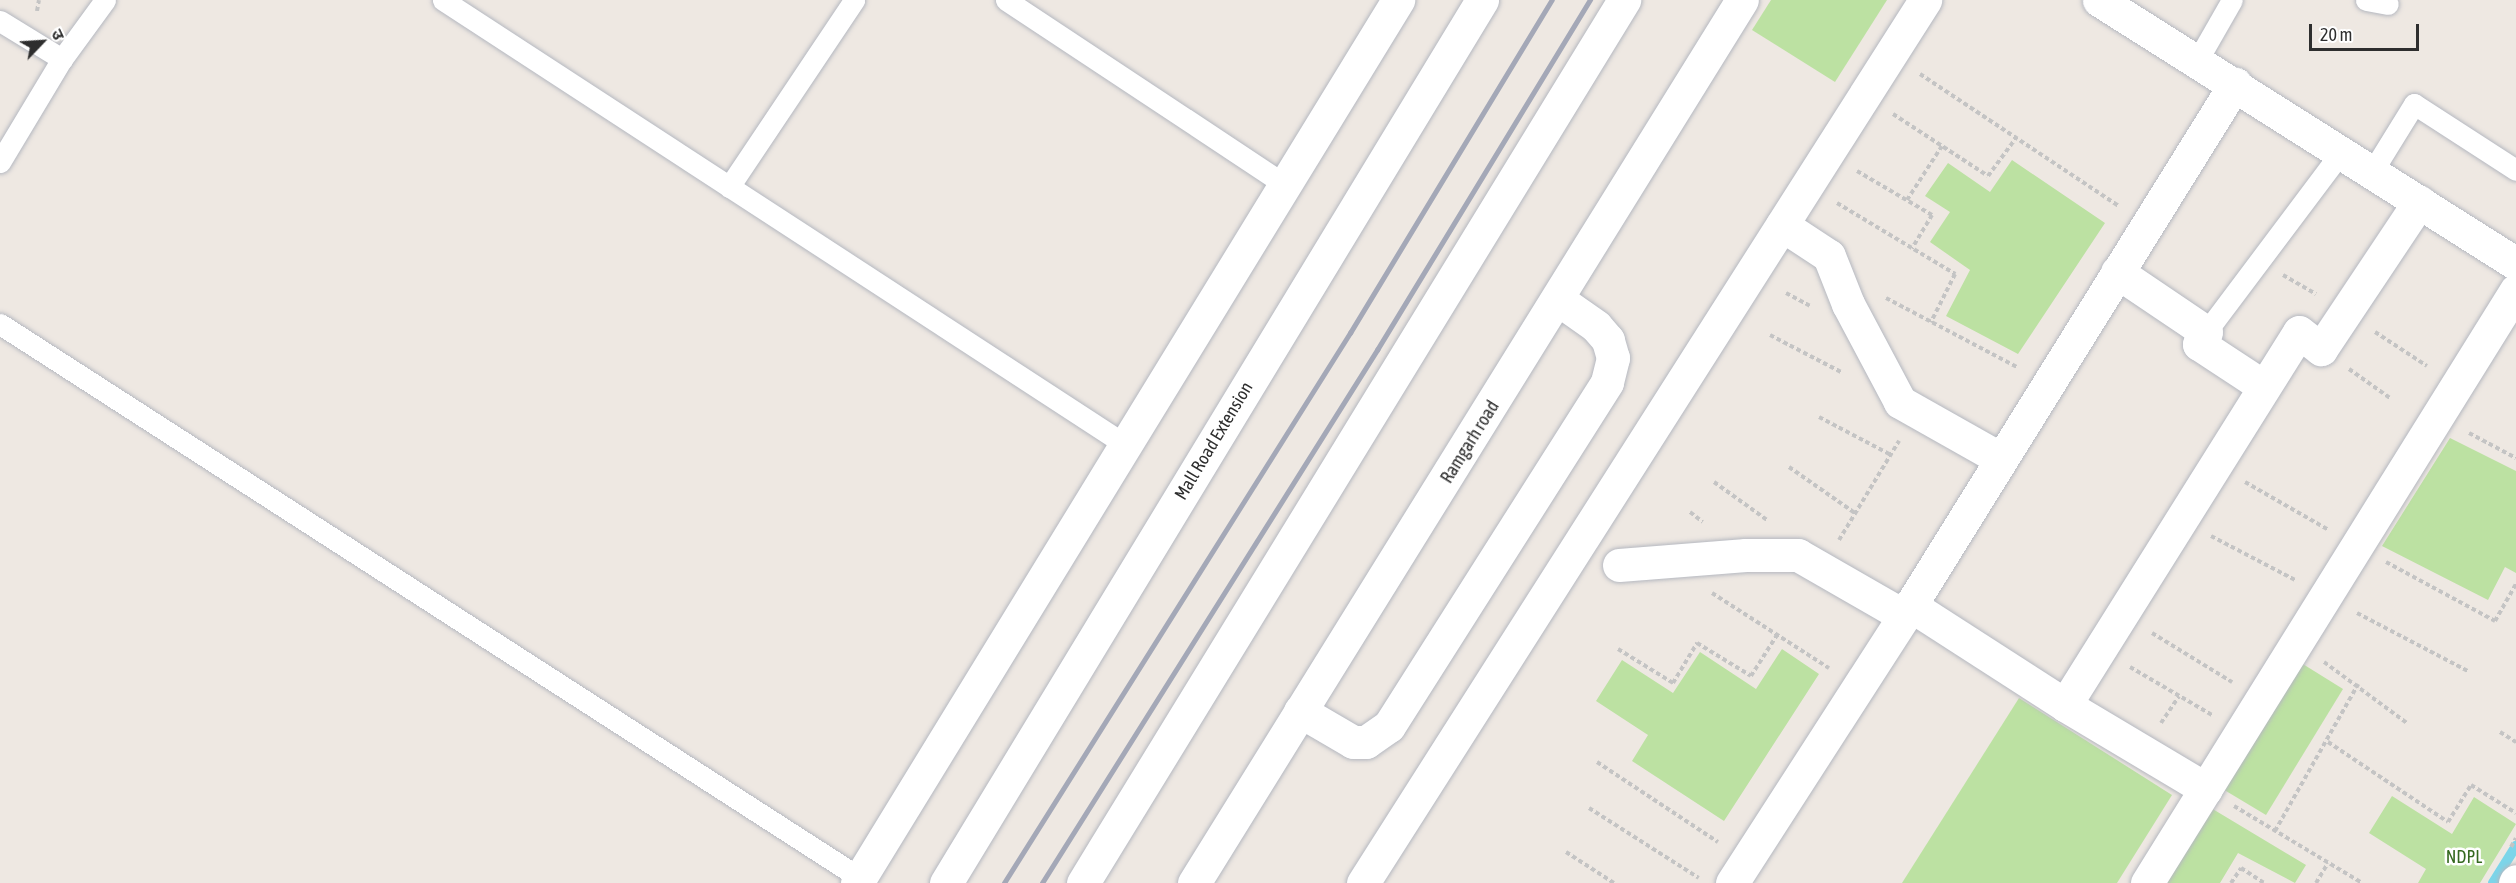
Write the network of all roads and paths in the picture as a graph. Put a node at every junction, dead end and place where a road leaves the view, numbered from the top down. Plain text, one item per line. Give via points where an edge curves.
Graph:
1 (105, 0) edge
2 (443, 0) edge
3 (854, 0) edge
4 (1006, 0) edge
5 (1398, 0) edge
6 (1482, 0) edge
7 (1624, 0) edge
8 (1742, 0) edge
9 (1925, 0) edge
10 (2099, 0) edge
11 (2232, 0) edge
12 (2366, 0) edge
13 (2388, 4) dead end
14 (0, 21) edge
15 (1890, 54) junction
16 (62, 59) junction
17 (2197, 61) junction
18 (2235, 84) junction
19 (1864, 95) junction
20 (2016, 138) junction
21 (1942, 146) junction
22 (2341, 152) junction
23 (1827, 154) junction
24 (0, 162) edge
25 (2516, 170) edge
26 (2372, 172) junction
27 (1285, 185) junction
28 (1808, 185) junction
29 (729, 187) junction
30 (1907, 200) junction
31 (2419, 202) junction
32 (1782, 225) junction
33 (2147, 225) junction
34 (1912, 248) junction
35 (2516, 264) edge
36 (2117, 272) junction
37 (2516, 290) edge
38 (1559, 300) junction
39 (1848, 304) junction
40 (1932, 322) junction
41 (0, 324) edge
42 (2206, 332) junction
43 (1770, 335) dead end
44 (2321, 349) junction
45 (1850, 376) dead end
46 (2047, 382) junction
47 (2262, 386) junction
48 (2390, 398) dead end
49 (1916, 412) junction
50 (2438, 416) junction
51 (1819, 417) dead end
52 (1126, 445) junction
53 (1891, 454) junction
54 (2516, 458) edge
55 (2001, 459) junction
56 (1789, 467) dead end
57 (1714, 482) dead end
58 (1855, 513) junction
59 (1810, 562) junction
60 (1619, 565) dead end
61 (1710, 592) dead end
62 (1907, 611) junction
63 (2121, 614) junction
64 (1777, 634) junction
65 (2296, 644) junction
66 (1618, 649) dead end
67 (2100, 649) junction
68 (2358, 684) junction
69 (1858, 687) junction
70 (2261, 700) junction
71 (2065, 705) junction
72 (1300, 711) junction
73 (2408, 724) dead end
74 (2241, 732) junction
75 (2500, 732) dead end
76 (2328, 742) junction
77 (2516, 742) edge
78 (1597, 762) dead end
79 (2206, 789) junction
80 (1589, 808) dead end
81 (2516, 813) edge
82 (2275, 831) junction
83 (1566, 852) dead end
84 (2328, 862) junction
85 (1739, 872) edge
86 (862, 881) edge
87 (946, 883) edge
88 (1083, 883) edge
89 (1194, 883) edge
90 (1363, 883) edge
91 (1614, 883) edge
92 (1707, 883) edge
93 (2147, 883) edge
94 (2231, 883) edge
95 (2264, 883) edge
96 (2316, 883) edge
97 (2362, 883) edge

1 - 16 lane
2 - 29 lane
3 - 29 lane
4 - 27 lane
5 - 27 street
6 - 87 street, Mall Road Extension
7 - 88 street
8 - 38 street, Ramgarh road
9 - 15 street
10 - 17 street
11 - 17 lane
12 - 13 lane
14 - 16 lane
15 - 19 street
15 - 20 path
16 - 24 lane
17 - 18 street
18 - 22 street
18 - 33 street
19 - 21 path
19 - 23 street
20 - 21 path via 1988,176
20 - 33 path
21 - 30 path
22 - 26 street
22 - 42 lane
23 - 28 street
23 - 30 path
25 - 26 lane via 2414,104
26 - 31 street
27 - 52 street
28 - 32 street
28 - 34 path
29 - 52 lane
30 - 34 path via 1932,215
31 - 35 street
31 - 44 street
32 - 39 street via 1829,256
32 - 90 street
33 - 36 street
34 - 40 path via 1955,274
36 - 42 street
36 - 46 street
37 - 50 street
38 - 72 street, Ramgarh road
38 - 72 street via 1596,326 1608,340 1614,358 1607,382 1389,726 1365,742 1353,742
39 - 40 path via 1886,298
39 - 49 street via 1900,402
40 - 46 path
41 - 86 lane
42 - 47 street via 2199,344
43 - 45 path
44 - 47 street via 2299,332
44 - 48 path
46 - 55 street
47 - 63 street
49 - 53 path
49 - 55 street
50 - 54 path
50 - 65 street
51 - 53 path
52 - 86 street
53 - 58 path
55 - 62 street
56 - 58 path
57 - 59 path via 1772,523
58 - 59 path
59 - 60 street via 1746,555
59 - 62 street
61 - 64 path
62 - 69 street
62 - 71 street
63 - 67 street
63 - 70 path
64 - 66 path via 1752,676 1698,643 1673,683
64 - 69 path
65 - 68 path
65 - 70 street
67 - 71 street
67 - 74 path
68 - 73 path
68 - 76 path
69 - 85 street
70 - 74 street
71 - 79 street
72 - 89 street, Ramgarh road
74 - 79 street
75 - 77 path
76 - 81 path via 2448,822 2471,785
76 - 82 path
78 - 85 path
79 - 82 path
79 - 93 street
80 - 92 path
82 - 84 path
83 - 91 path
84 - 96 path
84 - 97 path
94 - 95 path via 2241,868

